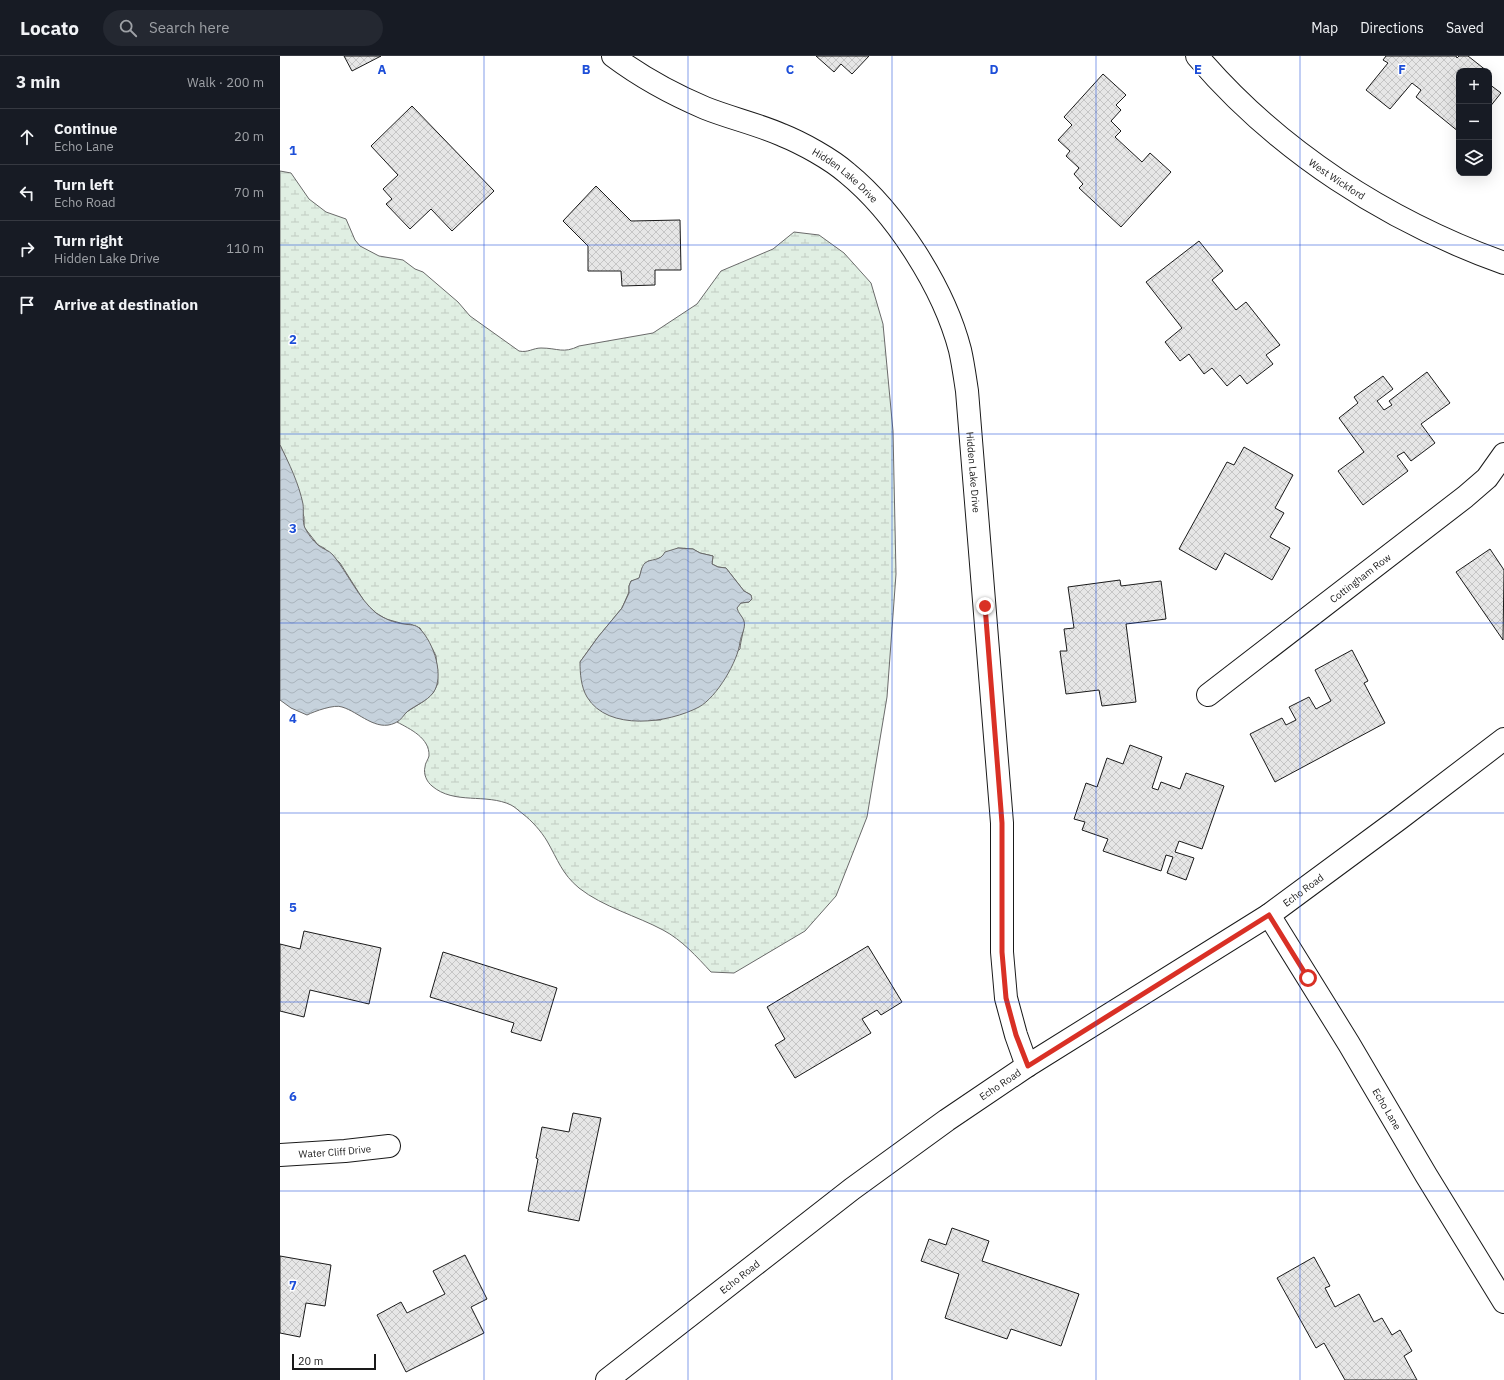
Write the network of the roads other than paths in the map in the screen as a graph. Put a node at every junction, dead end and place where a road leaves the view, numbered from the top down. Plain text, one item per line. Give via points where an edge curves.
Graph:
1 (613, 56) edge
2 (1197, 56) edge
3 (1504, 263) edge
4 (1504, 454) edge
5 (1208, 695) dead end
6 (1504, 739) edge
7 (1269, 915) junction
8 (1028, 1066) junction
9 (389, 1146) dead end
10 (280, 1155) edge
11 (1504, 1302) edge
12 (607, 1380) edge

1 - 8 street, Hidden Lake Drive via 631,70 666,90 706,108 783,135 847,173 876,201 902,233 926,270 945,309 960,350 967,391 1002,823 1002,952 1006,998
2 - 3 street, West Wickford via 1233,95 1265,124 1303,156 1348,187 1444,239
4 - 5 street, Cottingham Row via 1487,478 1465,497
6 - 7 street, Echo Road
7 - 8 street, Echo Road
7 - 11 street, Echo Lane
8 - 12 street, Echo Road via 947,1120 852,1189
9 - 10 street, Water Cliff Drive

